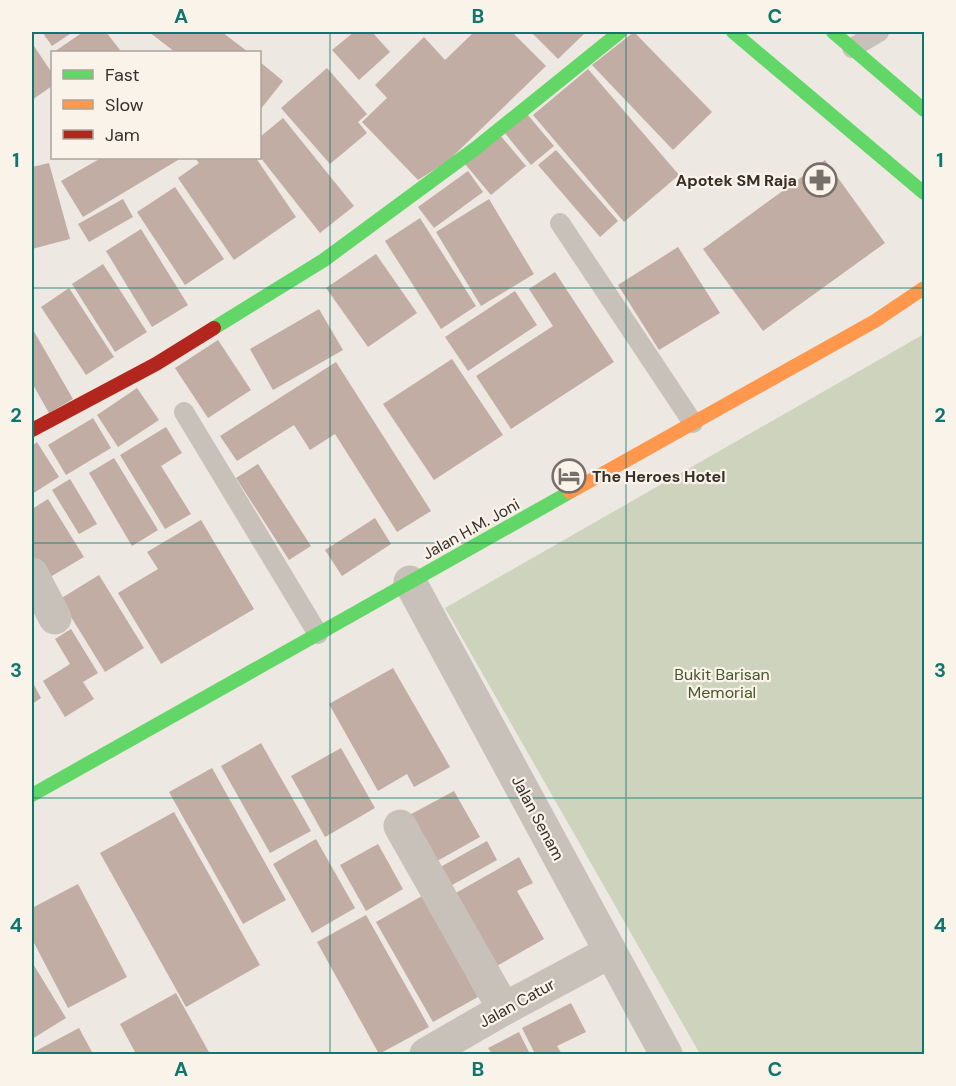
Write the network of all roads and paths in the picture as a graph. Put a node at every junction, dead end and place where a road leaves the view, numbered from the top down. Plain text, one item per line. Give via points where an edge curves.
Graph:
1 (620, 32) edge
2 (733, 32) edge
3 (833, 32) edge
4 (879, 32) edge
5 (852, 48) junction
6 (924, 110) edge
7 (924, 193) edge
8 (560, 223) dead end
9 (924, 288) edge
10 (184, 412) dead end
11 (693, 423) junction
12 (32, 430) edge
13 (32, 574) edge
14 (410, 582) junction
15 (55, 618) dead end
16 (318, 634) junction
17 (34, 788) edge
18 (400, 826) dead end
19 (610, 952) junction
20 (504, 1009) junction
21 (426, 1054) edge
22 (666, 1054) edge

1 - 12 street via 476,148 324,260 156,364
2 - 7 street
3 - 5 street
4 - 5 lane
5 - 6 street
8 - 11 lane
9 - 11 street, Jalan H.M. Joni via 875,321
10 - 16 lane
11 - 14 street, Jalan H.M. Joni
13 - 15 street
14 - 16 street, Jalan H.M. Joni
14 - 19 street, Jalan Senam
16 - 17 street, Jalan H.M. Joni
18 - 20 street
19 - 20 street, Jalan Catur
19 - 22 street, Jalan Senam
20 - 21 street, Jalan Catur

